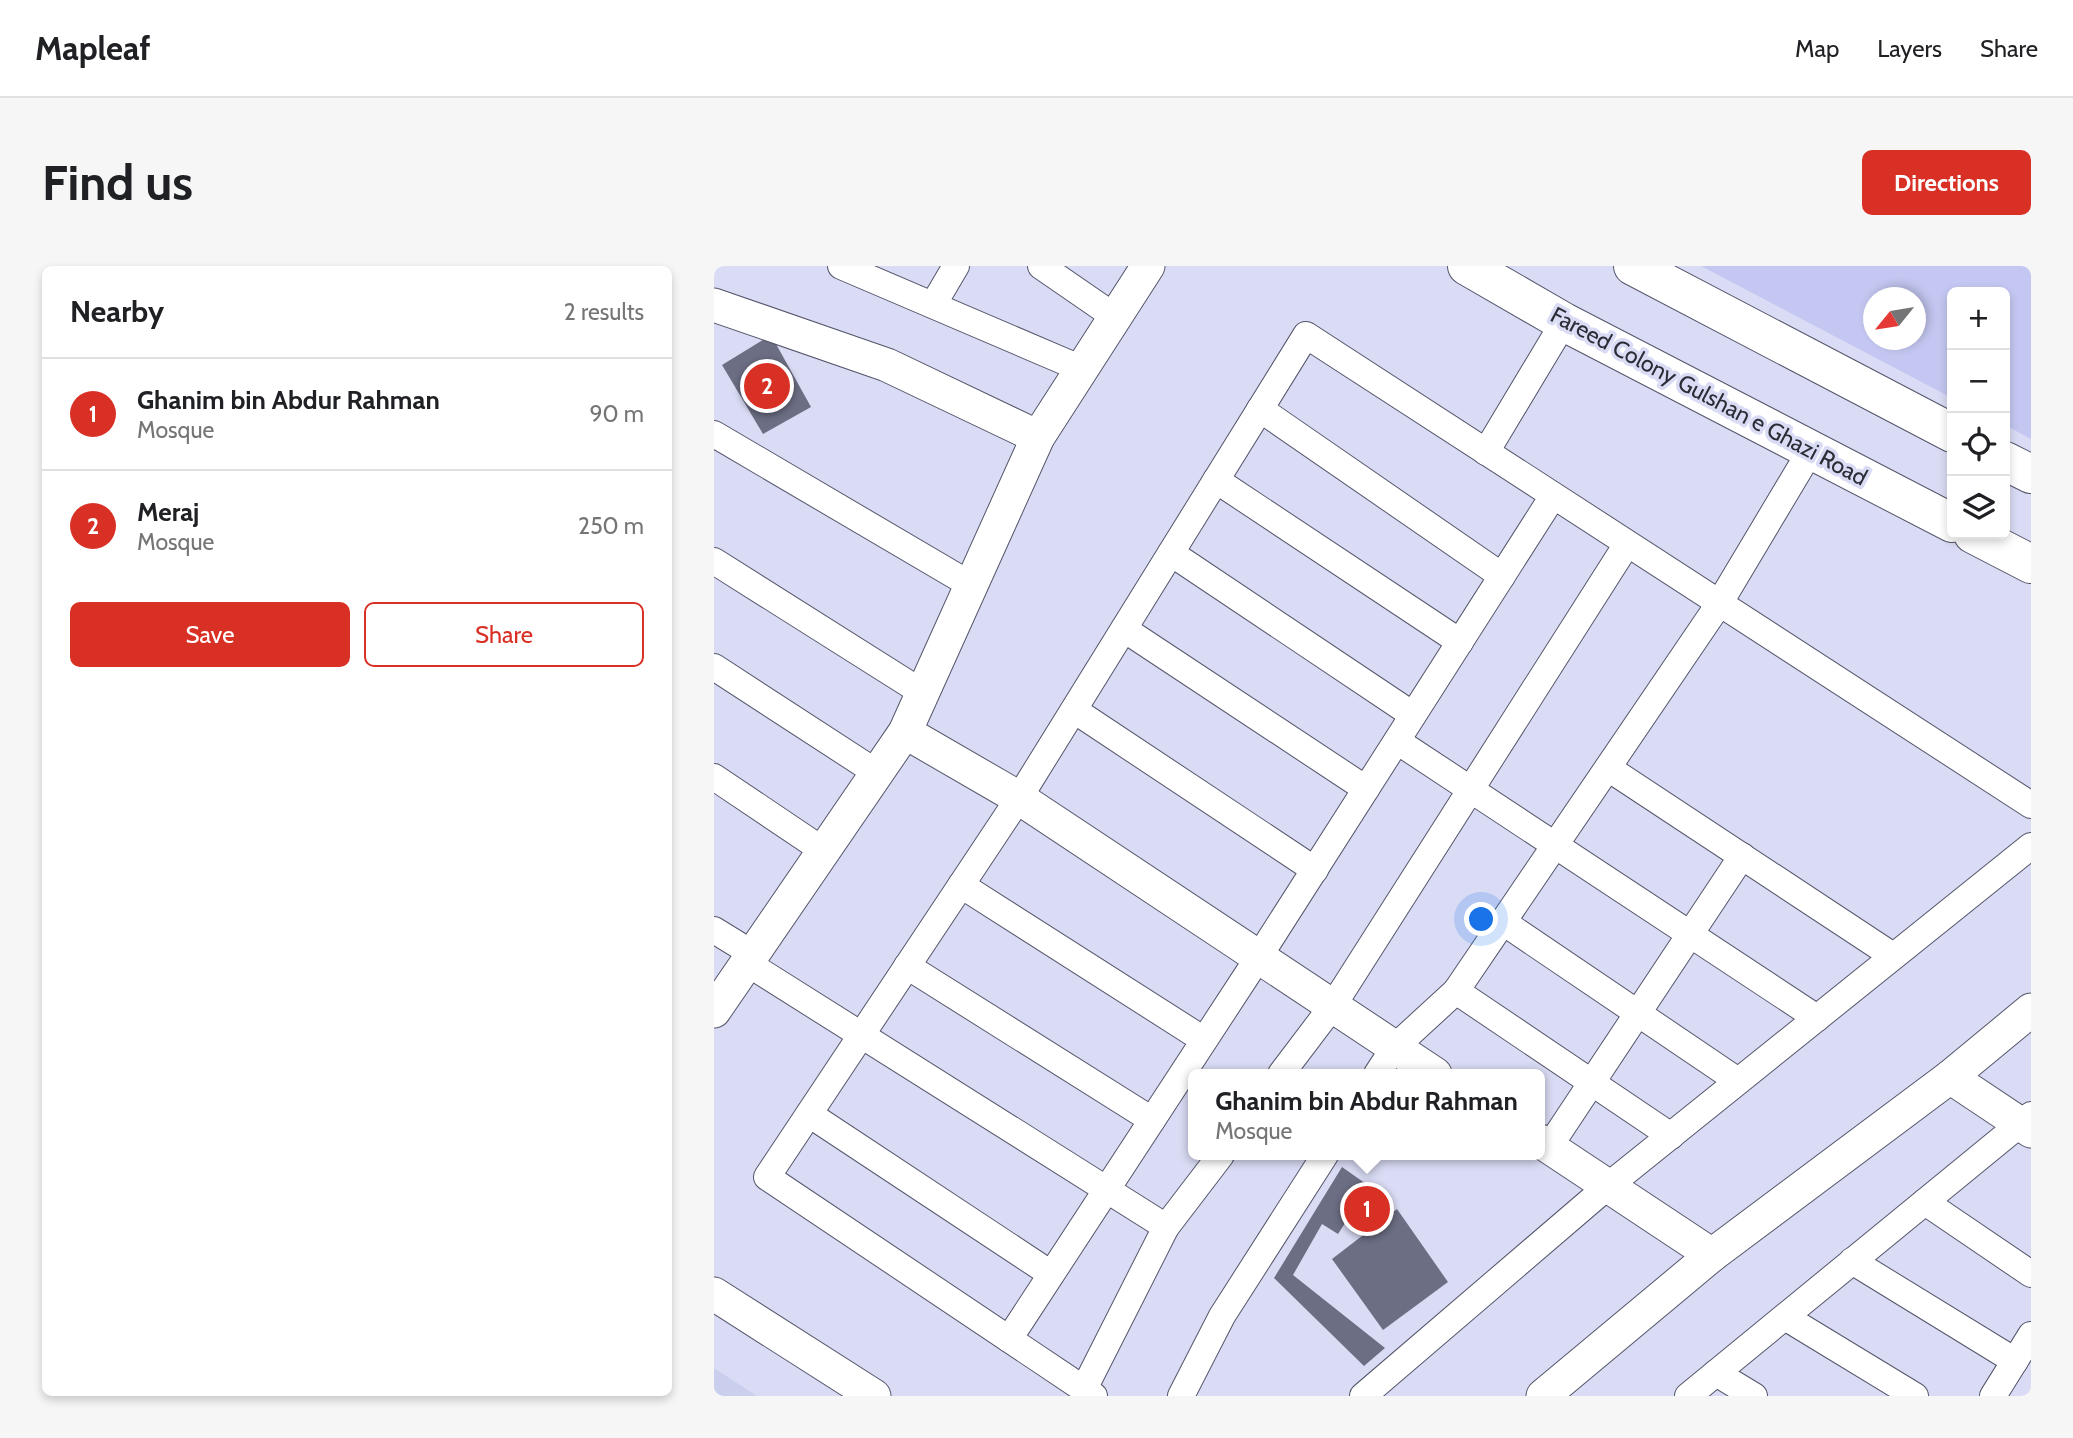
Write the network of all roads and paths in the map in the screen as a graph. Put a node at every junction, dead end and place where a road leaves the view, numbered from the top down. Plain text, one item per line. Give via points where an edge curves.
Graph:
1 (841, 266) edge
2 (956, 266) edge
3 (1041, 266) edge
4 (1148, 266) edge
5 (1467, 266) edge
6 (1633, 266) edge
7 (871, 272) edge
8 (714, 305) edge
9 (933, 305) junction
10 (1115, 317) junction
11 (1564, 322) junction
12 (1082, 369) junction
13 (1260, 409) junction
14 (1947, 430) edge
15 (714, 434) edge
16 (1038, 437) junction
17 (1811, 450) junction
18 (1486, 452) junction
19 (2010, 464) edge
20 (2031, 474) edge
21 (1216, 480) junction
22 (1553, 496) junction
23 (1947, 520) edge
24 (1983, 539) edge
25 (1627, 544) junction
26 (1171, 553) junction
27 (714, 561) edge
28 (2031, 564) edge
29 (1502, 576) junction
30 (971, 585) junction
31 (1719, 604) junction
32 (1124, 629) junction
33 (1460, 642) junction
34 (714, 667) edge
35 (923, 693) junction
36 (1074, 710) junction
37 (1413, 715) junction
38 (905, 732) junction
39 (1397, 741) junction
40 (1608, 768) junction
41 (877, 773) junction
42 (714, 777) edge
43 (1366, 789) junction
44 (1471, 790) junction
45 (1019, 798) junction
46 (2031, 805) edge
47 (1555, 845) junction
48 (2031, 846) edge
49 (824, 851) junction
50 (1742, 856) junction
51 (1315, 870) junction
52 (961, 885) junction
53 (1503, 922) junction
54 (714, 930) edge
55 (1690, 934) junction
56 (1260, 955) junction
57 (1894, 956) junction
58 (750, 958) junction
59 (907, 966) junction
60 (1455, 991) junction
61 (1334, 1004) junction
62 (2031, 1010) edge
63 (714, 1011) edge
64 (1638, 1013) junction
65 (1817, 1018) junction
66 (861, 1035) junction
67 (1204, 1040) junction
68 (1385, 1061) edge
69 (1286, 1069) edge
70 (1416, 1069) edge
71 (1950, 1077) junction
72 (1738, 1081) junction
73 (1591, 1083) junction
74 (809, 1114) junction
75 (1152, 1120) junction
76 (2027, 1123) edge
77 (1671, 1136) junction
78 (1545, 1144) edge
79 (1217, 1160) edge
80 (1322, 1160) edge
81 (1608, 1186) junction
82 (1106, 1190) junction
83 (1925, 1202) junction
84 (1166, 1227) junction
85 (1712, 1255) junction
86 (1852, 1261) junction
87 (1051, 1274) junction
88 (2031, 1274) edge
89 (714, 1294) edge
90 (1785, 1317) junction
91 (2031, 1335) edge
92 (1009, 1339) junction
93 (2015, 1361) junction
94 (1716, 1373) junction
95 (1089, 1393) edge
96 (874, 1396) edge
97 (1181, 1396) edge
98 (1363, 1396) edge
99 (1543, 1396) edge
100 (1688, 1396) edge
101 (1754, 1396) edge
102 (1915, 1396) edge
103 (1993, 1396) edge

1 - 7 street
2 - 9 street
3 - 10 street
4 - 10 street
5 - 11 main road, Fareed Colony Gulshan e Ghazi Road
6 - 14 main road
7 - 9 street
8 - 16 street via 887,365
9 - 12 street
10 - 12 street
11 - 17 main road, Fareed Colony Gulshan e Ghazi Road
11 - 18 street
12 - 16 street
13 - 18 street via 1306,335
13 - 21 street
13 - 29 street
15 - 30 street
16 - 30 street
17 - 23 main road, Fareed Colony Gulshan e Ghazi Road
17 - 31 street
18 - 22 street
19 - 20 main road
21 - 26 street
21 - 33 street
22 - 25 street
22 - 29 street
24 - 28 main road
25 - 31 street
25 - 44 street
26 - 32 street
26 - 37 street
27 - 35 street
29 - 33 street
30 - 35 street
31 - 40 street
31 - 46 street
32 - 36 street
32 - 43 street
33 - 37 street
34 - 41 street
35 - 38 street
36 - 45 street
36 - 51 street
37 - 39 street
38 - 41 street
38 - 45 street
39 - 43 street
39 - 44 street
40 - 47 street
40 - 50 street
41 - 49 street
42 - 49 street
43 - 51 street
44 - 47 street
44 - 61 street
45 - 52 street
45 - 56 street
47 - 53 street
47 - 55 street
48 - 57 street
49 - 58 street
50 - 55 street
50 - 57 street
51 - 56 street
52 - 59 street
52 - 67 street
53 - 60 street
53 - 64 street
54 - 58 street
55 - 64 street
55 - 65 street
56 - 61 street
56 - 67 street
57 - 65 street
58 - 63 street
58 - 66 street
59 - 66 street
59 - 75 street
60 - 68 street
60 - 73 street
61 - 68 street
61 - 69 street
62 - 71 street
64 - 72 street
64 - 73 street
65 - 72 street
66 - 74 street
66 - 82 street
67 - 75 street
68 - 70 street
71 - 76 street
71 - 85 street
72 - 77 street
73 - 77 street
73 - 78 street
74 - 87 street
74 - 92 street via 768,1177
75 - 82 street
76 - 83 street
77 - 81 street
78 - 81 street
79 - 84 street
80 - 97 street via 1222,1316
81 - 85 street
81 - 98 street
82 - 84 street
82 - 87 street
83 - 86 street
83 - 88 street
84 - 95 street
85 - 99 street
86 - 90 street
86 - 93 street
87 - 92 street
89 - 96 street
90 - 94 street
90 - 102 street
91 - 93 street
92 - 95 street
93 - 103 street
94 - 100 street
94 - 101 street

